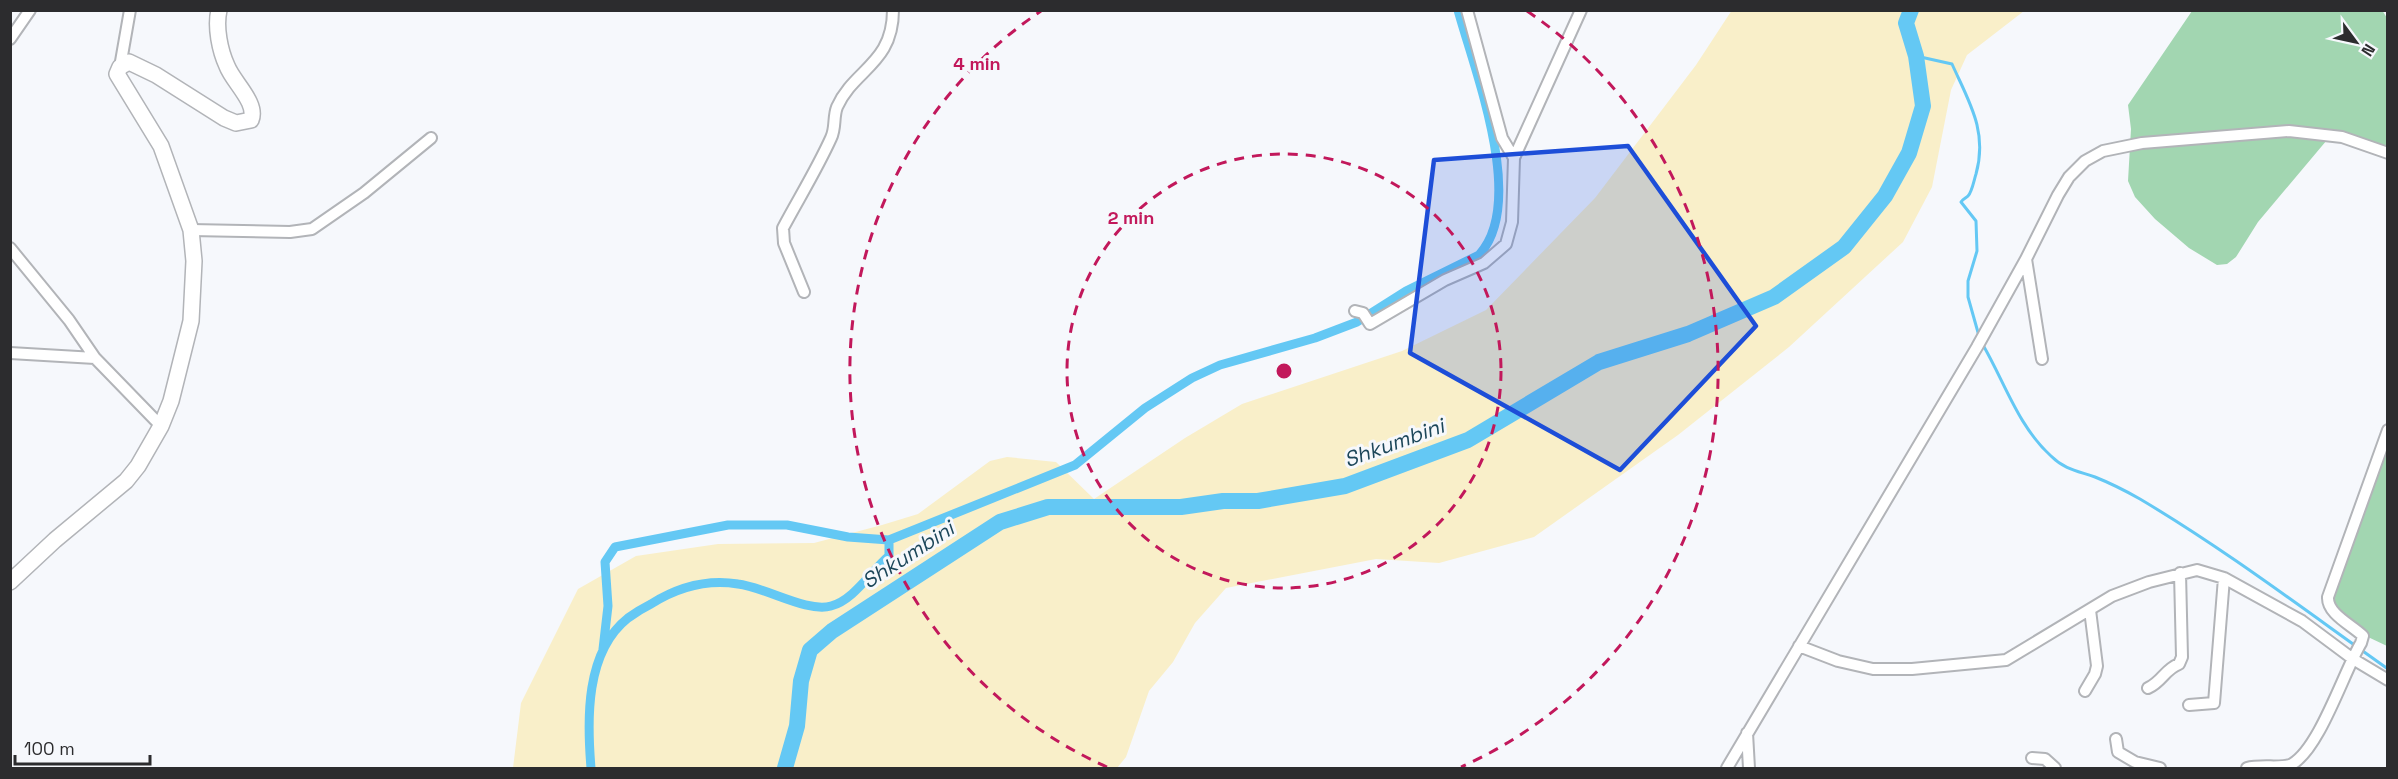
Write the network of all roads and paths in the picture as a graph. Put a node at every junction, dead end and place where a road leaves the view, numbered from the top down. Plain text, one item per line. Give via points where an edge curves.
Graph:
1 (30, 10) edge
2 (130, 10) edge
3 (219, 10) edge
4 (893, 10) edge
5 (1467, 10) edge
6 (1581, 10) edge
7 (10, 39) edge
8 (120, 67) junction
9 (431, 138) dead end
10 (2388, 153) edge
11 (1514, 158) junction
12 (190, 230) junction
13 (10, 248) edge
14 (2026, 259) junction
15 (804, 292) dead end
16 (1362, 316) dead end
17 (10, 352) edge
18 (95, 358) junction
19 (2042, 359) dead end
20 (161, 426) junction
21 (2388, 430) edge
22 (2180, 573) junction
23 (2224, 578) junction
24 (10, 582) edge
25 (2090, 610) junction
26 (1799, 646) junction
27 (2356, 651) junction
28 (2388, 680) edge
29 (2148, 688) dead end
30 (2085, 691) dead end
31 (2189, 705) dead end
32 (1747, 733) junction
33 (2116, 739) dead end
34 (2032, 758) dead end
35 (1727, 768) edge
36 (1749, 768) edge
37 (2055, 768) edge
38 (2160, 768) edge
39 (2247, 768) edge

1 - 7 street
2 - 8 street
3 - 8 street via 218,30 226,65 251,105 251,120 236,123 144,68 129,62
4 - 15 street via 893,27 885,46 837,108 831,138 783,228 787,251
5 - 11 street via 1502,138
6 - 11 street
8 - 12 street via 117,74 161,146
9 - 12 street via 312,229
10 - 14 street via 2342,137 2289,131 2103,151 2069,177
11 - 16 street via 1511,231 1502,249 1484,263 1445,280 1382,318
12 - 20 street via 194,261 191,321
13 - 18 street
14 - 19 street
14 - 26 street
17 - 18 street
18 - 20 street
20 - 24 street via 126,481
21 - 27 street via 2328,597 2327,604 2332,610 2363,636
22 - 23 street via 2197,570
22 - 25 street via 2112,596
22 - 29 street via 2182,657 2158,684
23 - 27 street
23 - 31 street via 2214,703
25 - 26 street via 2006,660 1873,669
25 - 30 street via 2097,666
26 - 32 street
27 - 28 street
27 - 39 street via 2325,719 2294,763 2285,767 2274,764
32 - 35 street
32 - 36 street
33 - 38 street via 2118,752 2135,762
34 - 37 street via 2045,759

